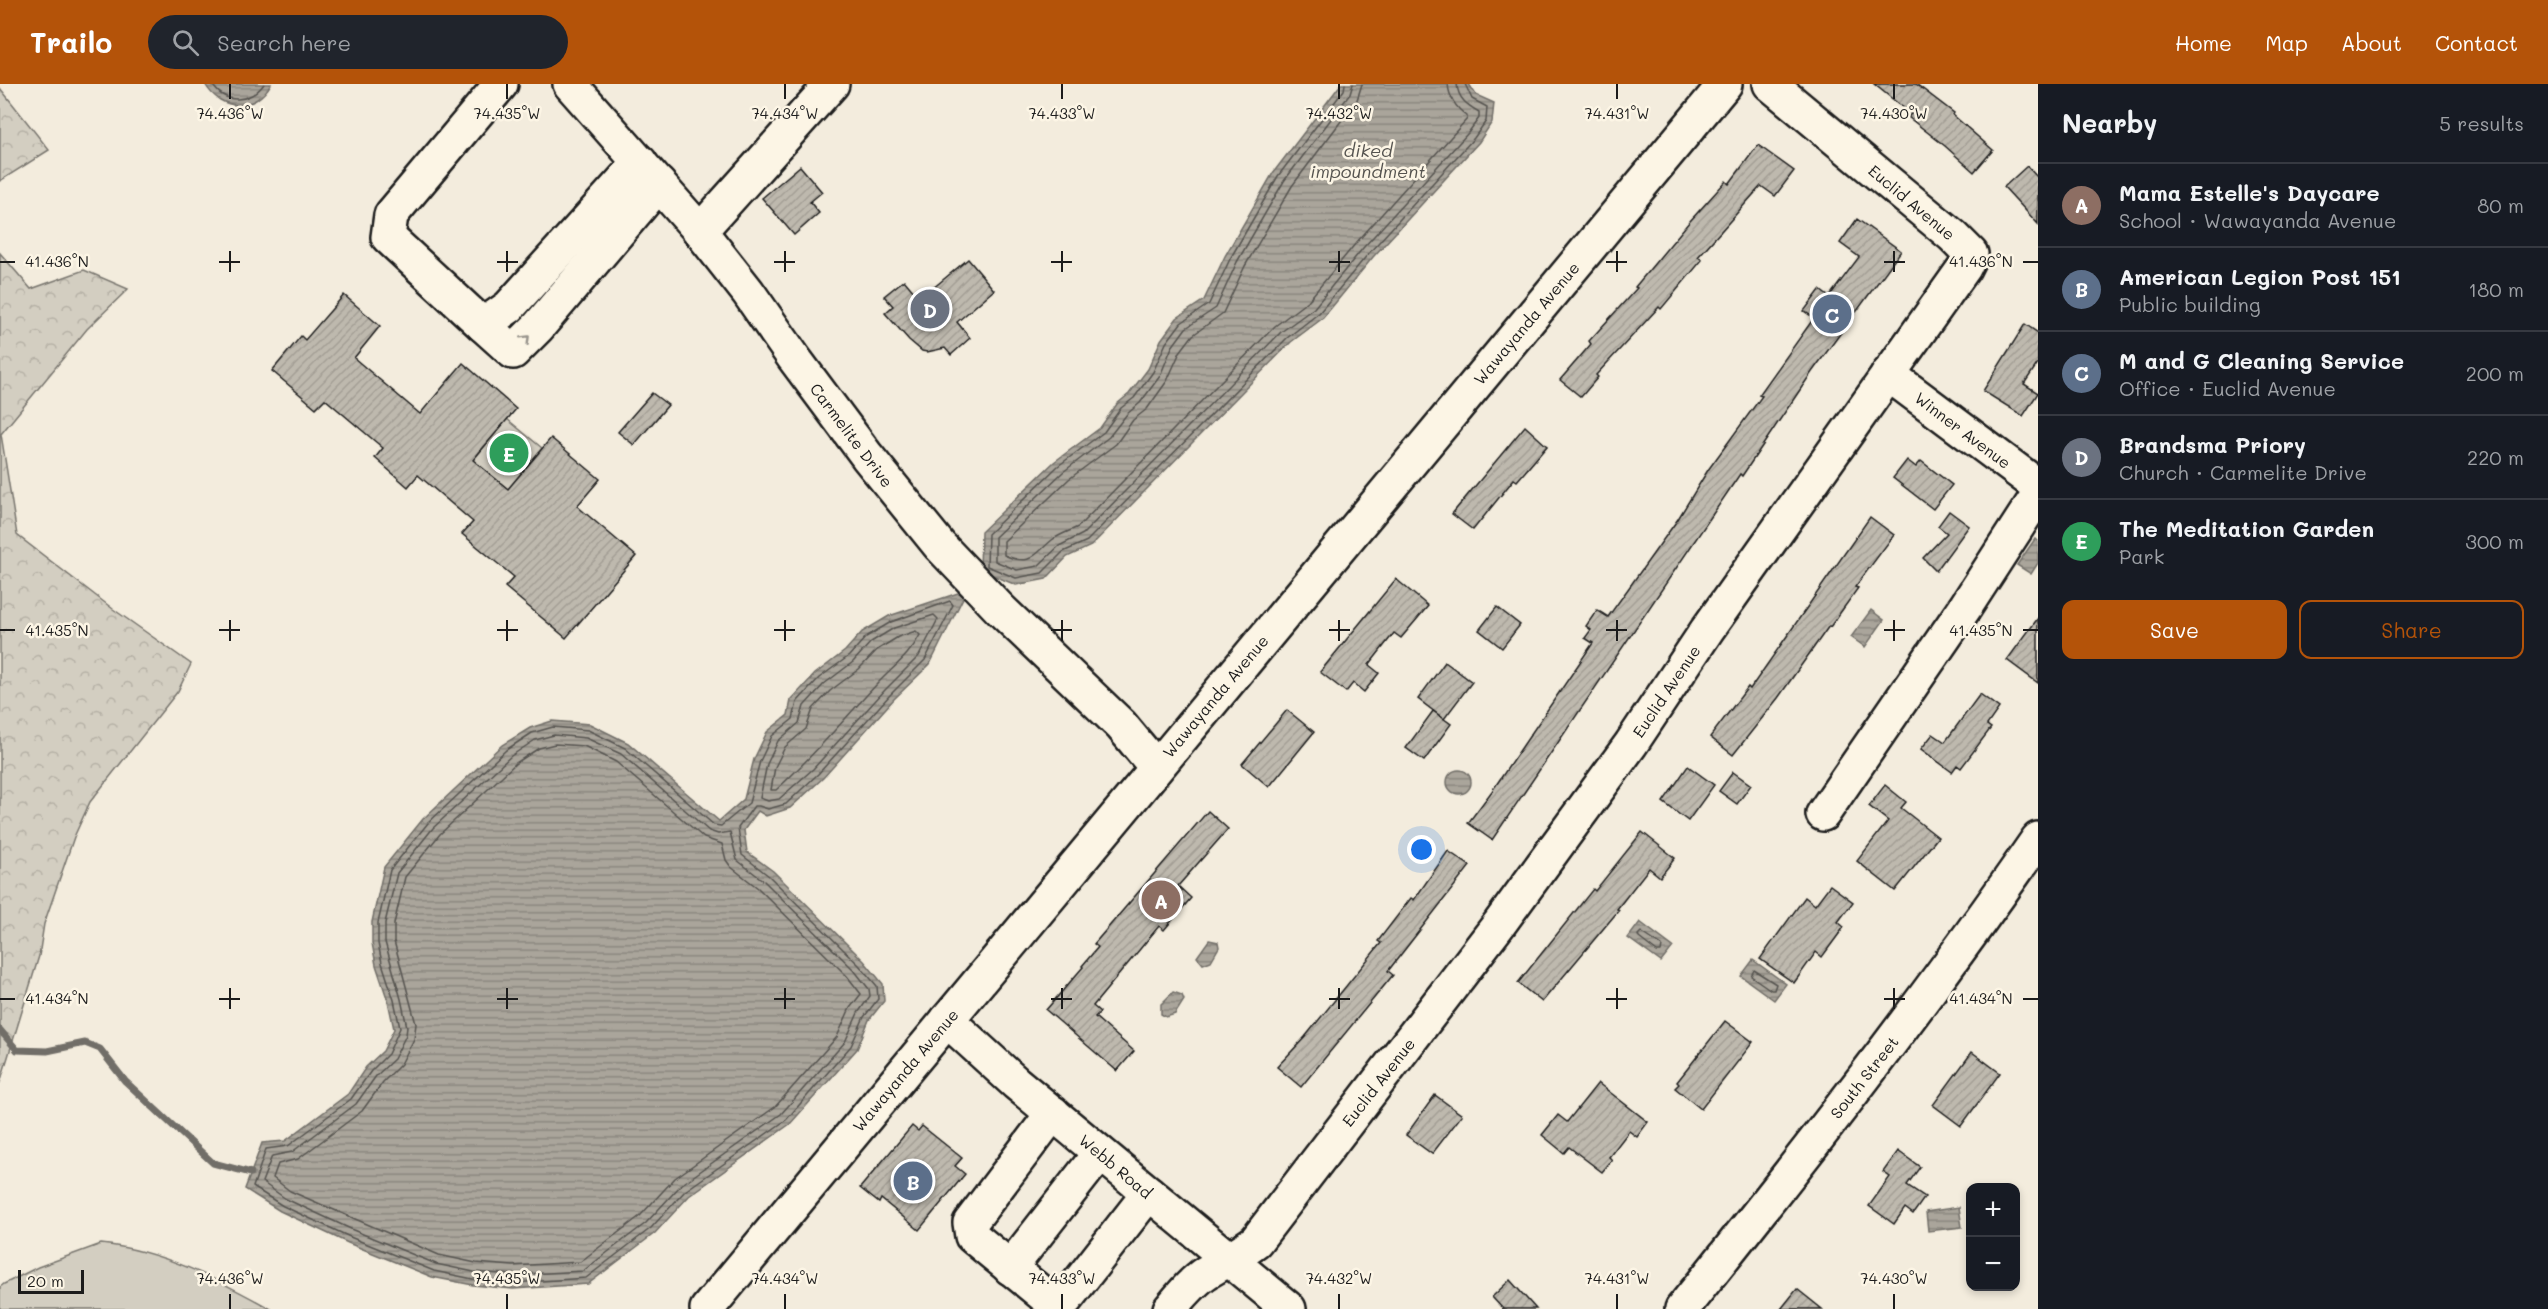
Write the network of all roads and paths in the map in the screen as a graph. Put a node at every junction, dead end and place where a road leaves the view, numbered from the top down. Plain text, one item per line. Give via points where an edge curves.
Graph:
1 (501, 84) edge
2 (570, 84) edge
3 (832, 84) edge
4 (1725, 84) edge
5 (1770, 84) edge
6 (650, 173) junction
7 (700, 231) junction
8 (1888, 374) junction
9 (2038, 486) edge
10 (2038, 495) edge
11 (1156, 767) junction
12 (1823, 814) dead end
13 (2038, 839) edge
14 (947, 1020) junction
15 (1053, 1113) junction
16 (1100, 1153) junction
17 (1149, 1193) junction
18 (1229, 1260) junction
19 (1010, 1268) junction
20 (707, 1309) edge
21 (1170, 1309) edge
22 (1289, 1309) edge
23 (1682, 1309) edge

1 - 6 street via 391,215 388,237 513,352 538,327
2 - 6 street, Carmelite Drive
3 - 7 street
4 - 11 street, Wawayanda Avenue
5 - 8 street, Euclid Avenue via 1918,205 1971,254
6 - 7 street, Carmelite Drive
7 - 11 street, Carmelite Drive via 867,456 940,546 1121,725
8 - 9 street, Winner Avenue
8 - 18 street, Euclid Avenue via 1500,923 1256,1241
10 - 12 street
11 - 14 street, Wawayanda Avenue
13 - 23 street, South Street via 1879,1058
14 - 15 street, Webb Road
14 - 20 street, Wawayanda Avenue
15 - 16 street, Webb Road
15 - 19 street via 970,1223 972,1236
16 - 17 street, Webb Road
16 - 19 street
17 - 18 street, Webb Road
17 - 19 street via 1066,1299 1052,1302
18 - 21 street, Euclid Avenue via 1206,1273
18 - 22 street, Webb Road

